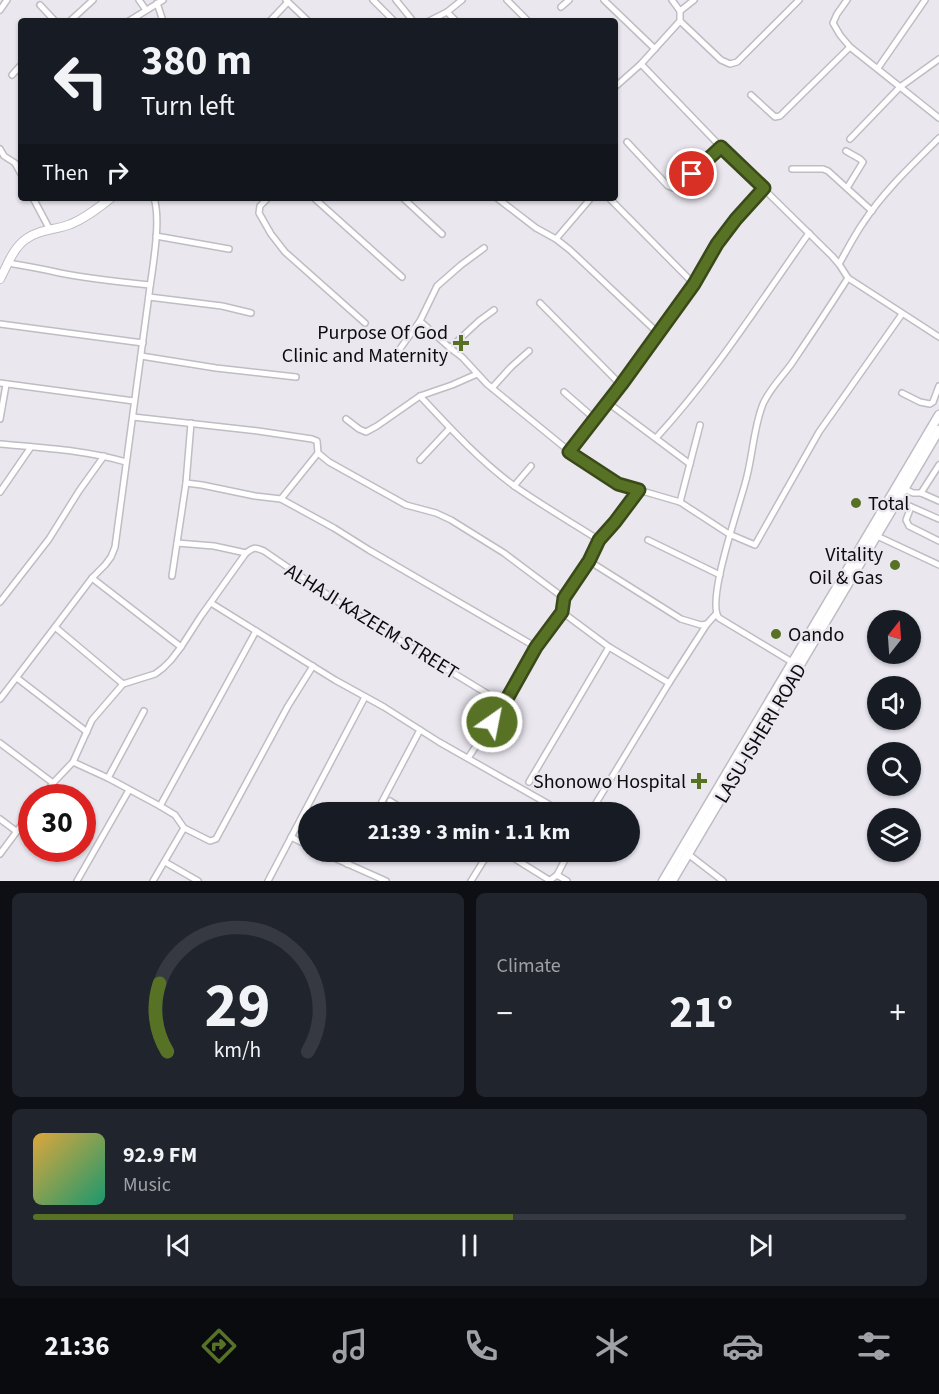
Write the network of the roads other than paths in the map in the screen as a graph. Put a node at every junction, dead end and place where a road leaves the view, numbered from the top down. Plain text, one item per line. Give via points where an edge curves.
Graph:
1 (7, 0) edge
2 (93, 0) edge
3 (139, 0) edge
4 (373, 0) edge
5 (396, 0) edge
6 (462, 0) edge
7 (507, 0) edge
8 (569, 0) edge
9 (604, 0) edge
10 (672, 0) edge
11 (694, 0) edge
12 (799, 0) edge
13 (848, 0) edge
14 (924, 0) edge
15 (287, 1) edge
16 (160, 2) edge
17 (40, 5) dead end
18 (561, 7) dead end
19 (0, 10) edge
20 (146, 10) junction
21 (681, 10) junction
22 (447, 12) junction
23 (52, 18) edge
24 (73, 18) edge
25 (134, 18) edge
26 (163, 18) edge
27 (273, 18) edge
28 (305, 18) edge
29 (391, 18) edge
30 (411, 18) edge
31 (435, 18) edge
32 (453, 18) edge
33 (525, 18) edge
34 (680, 21) junction
35 (850, 47) junction
36 (655, 49) junction
37 (939, 59) edge
38 (641, 64) junction
39 (18, 68) edge
40 (878, 68) junction
41 (12, 75) dead end
42 (618, 84) edge
43 (900, 87) junction
44 (751, 95) dead end
45 (939, 118) edge
46 (939, 138) edge
47 (850, 139) dead end
48 (627, 142) dead end
49 (721, 147) junction
50 (0, 149) edge
51 (846, 151) dead end
52 (4, 156) junction
53 (0, 162) edge
54 (18, 168) edge
55 (792, 170) dead end
56 (764, 188) junction
57 (847, 188) junction
58 (35, 201) edge
59 (107, 201) edge
60 (155, 201) edge
61 (265, 201) edge
62 (317, 201) edge
63 (407, 201) edge
64 (501, 201) edge
65 (588, 201) edge
66 (612, 201) edge
67 (872, 211) junction
68 (51, 230) junction
69 (809, 233) junction
70 (442, 234) dead end
71 (156, 236) junction
72 (556, 239) junction
73 (484, 248) dead end
74 (229, 249) dead end
75 (8, 263) junction
76 (839, 264) junction
77 (402, 277) dead end
78 (848, 278) junction
79 (0, 279) edge
80 (694, 284) junction
81 (150, 285) junction
82 (149, 297) junction
83 (540, 303) dead end
84 (494, 310) dead end
85 (251, 313) dead end
86 (902, 314) junction
87 (420, 321) junction
88 (365, 323) dead end
89 (0, 324) edge
90 (658, 333) junction
91 (939, 336) edge
92 (143, 343) junction
93 (450, 348) junction
94 (529, 351) dead end
95 (141, 356) junction
96 (394, 357) dead end
97 (477, 374) junction
98 (296, 377) dead end
99 (3, 384) edge
100 (621, 385) junction
101 (939, 387) edge
102 (492, 388) junction
103 (564, 392) dead end
104 (902, 393) dead end
105 (420, 396) junction
106 (134, 401) junction
107 (608, 402) junction
108 (939, 415) edge
109 (133, 417) junction
110 (0, 419) edge
111 (346, 419) dead end
112 (596, 419) junction
113 (191, 423) junction
114 (700, 425) dead end
115 (450, 428) junction
116 (939, 430) edge
117 (656, 438) junction
118 (0, 444) edge
119 (30, 447) junction
120 (569, 452) junction
121 (318, 453) junction
122 (104, 456) junction
123 (420, 460) dead end
124 (126, 462) junction
125 (690, 464) junction
126 (939, 465) edge
127 (531, 466) dead end
128 (932, 478) junction
129 (939, 481) edge
130 (186, 483) junction
131 (514, 486) junction
132 (905, 489) junction
133 (639, 490) junction
134 (0, 492) edge
135 (921, 493) junction
136 (281, 499) junction
137 (898, 501) junction
138 (939, 501) edge
139 (680, 502) junction
140 (911, 507) junction
141 (939, 519) edge
142 (729, 534) junction
143 (877, 536) junction
144 (599, 540) junction
145 (648, 540) dead end
146 (939, 541) edge
147 (177, 543) junction
148 (246, 553) junction
149 (589, 561) junction
150 (939, 565) edge
151 (720, 575) junction
152 (172, 576) dead end
153 (92, 579) junction
154 (564, 598) junction
155 (0, 602) edge
156 (211, 603) junction
157 (562, 612) junction
158 (716, 614) junction
159 (707, 624) junction
160 (54, 627) junction
161 (256, 631) junction
162 (182, 647) junction
163 (536, 647) junction
164 (609, 647) junction
165 (792, 662) junction
166 (313, 666) junction
167 (17, 678) junction
168 (669, 683) junction
169 (123, 684) junction
170 (365, 697) junction
171 (0, 699) edge
172 (504, 704) junction
173 (144, 711) dead end
174 (420, 730) junction
175 (87, 732) junction
176 (0, 743) edge
177 (468, 758) junction
178 (73, 762) junction
179 (108, 778) junction
180 (529, 782) dead end
181 (53, 783) joint
182 (129, 790) junction
183 (382, 802) edge
184 (545, 802) edge
185 (597, 802) edge
186 (160, 806) junction
187 (0, 819) edge
188 (18, 828) edge
189 (184, 828) junction
190 (16, 831) junction
191 (291, 837) junction
192 (298, 840) edge
193 (0, 854) edge
194 (688, 854) junction
195 (165, 862) junction
196 (343, 862) edge
197 (483, 862) edge
198 (520, 862) edge
199 (563, 862) edge
200 (347, 864) joint
201 (556, 875) junction
202 (77, 881) edge
203 (153, 881) edge
204 (198, 881) edge
205 (268, 881) edge
206 (386, 881) edge
207 (471, 881) edge
208 (549, 881) edge
209 (567, 881) edge
210 (663, 881) edge
211 (672, 881) edge
212 (723, 881) edge

1 - 19 street
2 - 24 street
3 - 20 street
4 - 29 street
5 - 30 street
6 - 22 street
7 - 33 street
8 - 18 street
9 - 36 street
10 - 21 street
11 - 21 street
12 - 34 street via 737,62 730,64
13 - 35 street via 833,23
14 - 40 street
15 - 27 street
15 - 28 street
16 - 20 street
16 - 26 street
17 - 23 street
20 - 25 street
21 - 34 street
22 - 31 street
22 - 32 street
34 - 36 street
35 - 40 street
35 - 44 street via 780,116 775,117
36 - 38 street
37 - 43 street
38 - 42 street
38 - 49 street
39 - 41 street
40 - 43 street
43 - 45 street
43 - 47 street
46 - 67 street
48 - 49 street via 673,188
49 - 56 street
50 - 52 street
51 - 57 street via 863,162
52 - 53 street
52 - 54 street
55 - 57 street via 823,169
56 - 69 street
56 - 80 street via 717,244
57 - 67 street
58 - 68 street
59 - 68 street via 81,219
60 - 71 street
61 - 88 street via 259,213 285,252
62 - 77 street
63 - 70 street
64 - 72 street
65 - 72 street
66 - 80 street
67 - 76 street
68 - 75 street via 26,239
69 - 76 street
69 - 117 street via 689,400
71 - 74 street
71 - 81 street
72 - 90 street
73 - 87 street via 437,286
75 - 79 street
75 - 81 street
76 - 78 street
78 - 86 street
78 - 142 street via 764,403
80 - 90 street
81 - 82 street
82 - 85 street
82 - 92 street
83 - 100 street
84 - 93 street
86 - 91 street
86 - 142 street via 819,432 757,543 751,545
87 - 93 street
87 - 96 street
89 - 92 street
90 - 100 street
92 - 95 street
93 - 97 street
94 - 102 street
95 - 98 street
95 - 106 street
97 - 102 street
97 - 105 street
99 - 106 street
99 - 110 street
100 - 107 street
101 - 104 street via 930,404
102 - 120 street
103 - 112 street
105 - 111 street via 366,432
105 - 115 street
106 - 109 street
107 - 112 street
107 - 117 street
108 - 165 main road, LASU-ISHERI ROAD
109 - 113 street
109 - 124 street
112 - 120 street
113 - 121 street via 312,439 317,441
113 - 130 street
114 - 125 street
115 - 123 street
115 - 131 street
116 - 132 main road, LASU-ISHERI ROAD
117 - 125 street
118 - 119 street
119 - 122 street
119 - 134 street
120 - 133 street via 618,484
121 - 136 street
121 - 154 street via 406,505 451,520
122 - 124 street
122 - 155 street via 49,539
124 - 153 street via 111,557
125 - 139 street
126 - 128 street
127 - 131 street
128 - 129 street
128 - 135 street
130 - 136 street
130 - 147 street
131 - 144 street
132 - 135 street
132 - 137 main road, LASU-ISHERI ROAD
133 - 139 street
133 - 144 street
135 - 138 street
136 - 163 street
137 - 140 street
137 - 143 main road, LASU-ISHERI ROAD
139 - 142 street
140 - 141 street
140 - 146 street via 906,520 909,526
142 - 151 street
143 - 150 street
143 - 194 main road, LASU-ISHERI ROAD
144 - 149 street
145 - 151 street
147 - 148 street, ALHAJI KAZEEM STREET
147 - 152 street
148 - 156 street
148 - 172 street, ALHAJI KAZEEM STREET via 257,548 264,551 340,604
149 - 154 street
149 - 159 street via 681,619
151 - 158 street
153 - 160 street
153 - 162 street
154 - 157 street
156 - 161 street
156 - 162 street
157 - 163 street
157 - 164 street
158 - 159 street
158 - 165 street
159 - 168 street
160 - 167 street
160 - 169 street
161 - 166 street
161 - 186 street
162 - 169 street via 158,672
163 - 172 street
164 - 168 street
164 - 180 street
165 - 210 main road, LASU-ISHERI ROAD
166 - 170 street
166 - 189 street via 216,839 210,841
167 - 171 street
167 - 175 street
168 - 185 street
169 - 175 street via 92,720
170 - 174 street
170 - 191 street
172 - 177 street
173 - 179 street
174 - 177 street
174 - 183 street
175 - 178 street
176 - 181 street
177 - 184 street
178 - 179 street
178 - 181 street
179 - 182 street
182 - 186 street
182 - 202 street
186 - 189 street
187 - 190 street
188 - 190 street
189 - 195 street
190 - 193 street
191 - 192 street
191 - 205 street
194 - 211 main road, LASU-ISHERI ROAD
194 - 212 street
195 - 203 street
195 - 204 street
196 - 200 street
197 - 207 street
198 - 208 street
199 - 201 street
200 - 206 street
201 - 208 street
201 - 209 street

